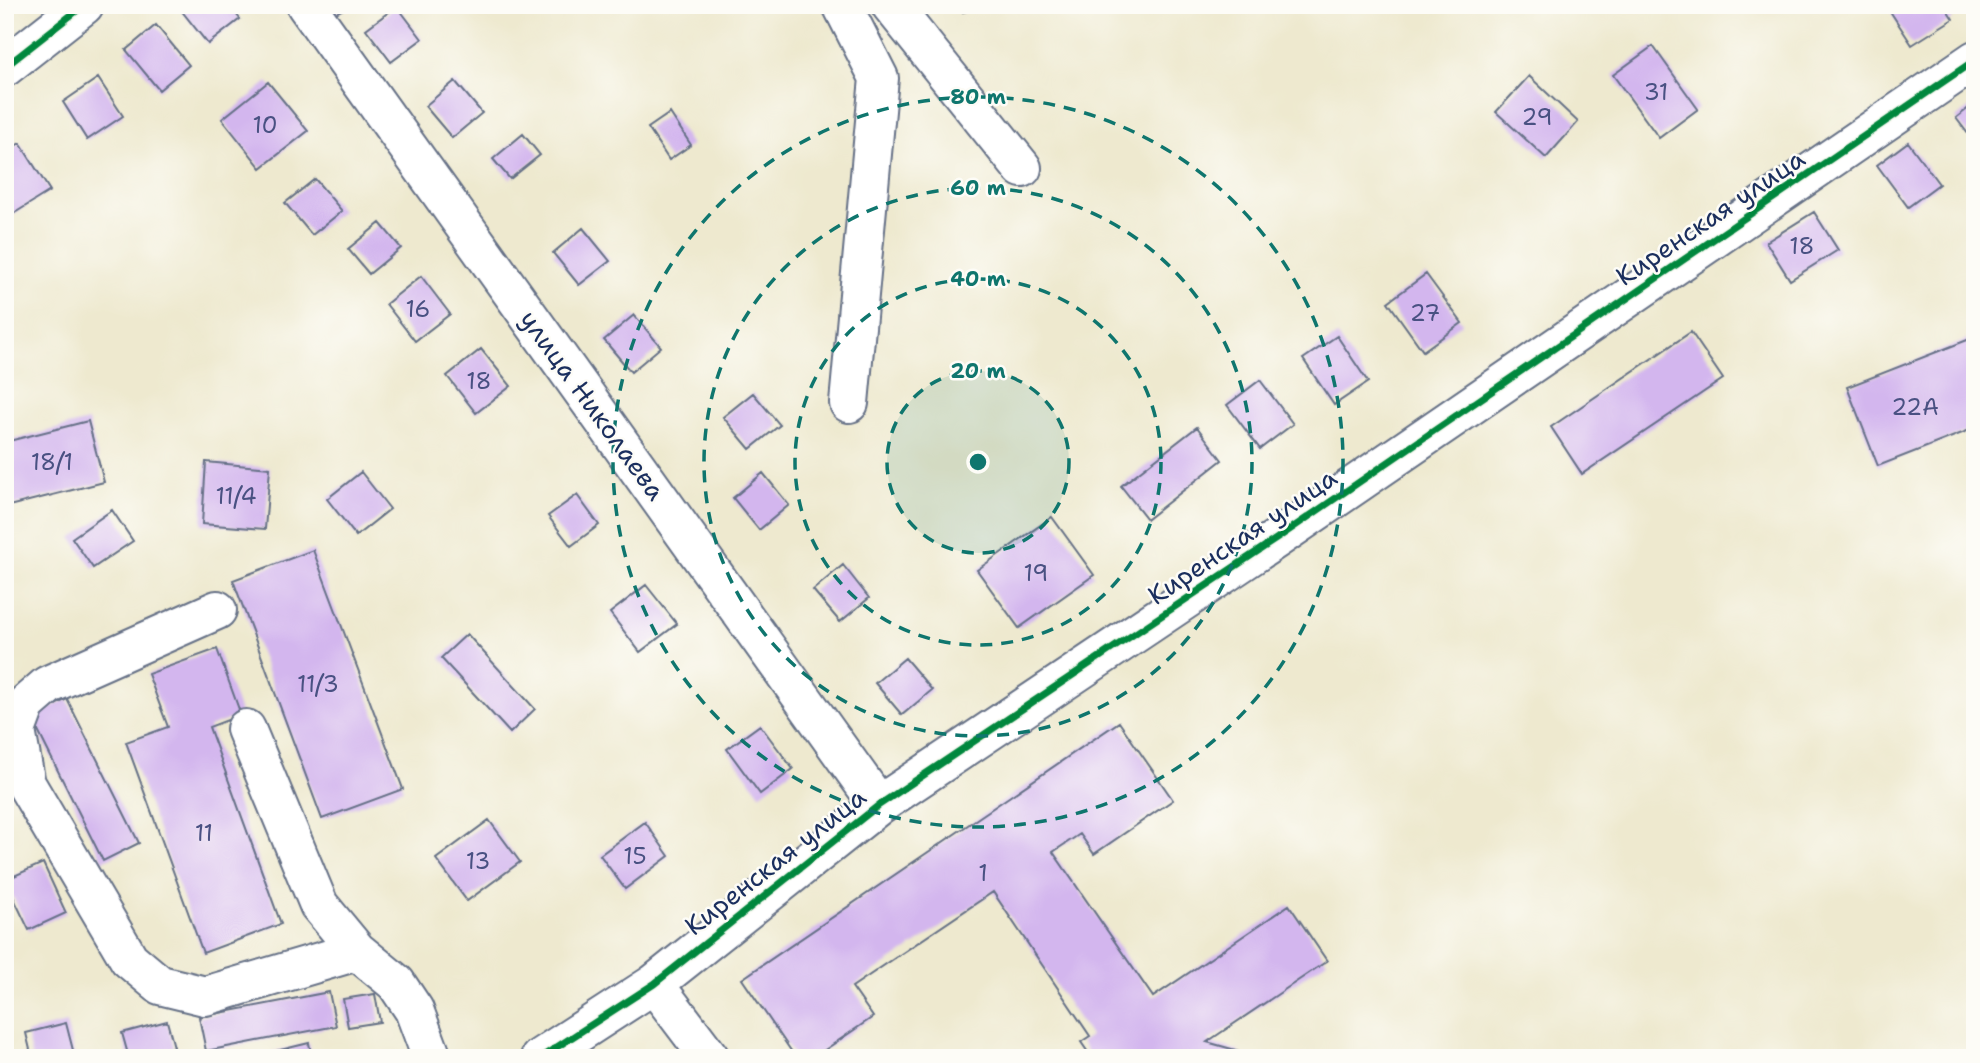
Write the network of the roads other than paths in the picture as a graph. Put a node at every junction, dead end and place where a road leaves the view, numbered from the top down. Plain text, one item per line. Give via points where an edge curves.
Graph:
1 (83, 5) edge
2 (306, 5) edge
3 (842, 5) edge
4 (891, 5) edge
5 (1975, 60) edge
6 (5, 67) edge
7 (1022, 168) dead end
8 (849, 403) dead end
9 (217, 610) dead end
10 (246, 729) dead end
11 (879, 805) junction
12 (357, 951) junction
13 (654, 984) junction
14 (432, 1058) edge
15 (540, 1058) edge
16 (710, 1058) edge

1 - 6 street
2 - 11 street, улица Николаева
3 - 8 street via 878,78
4 - 7 street
5 - 11 street, Киренская улица via 1290,530
9 - 12 street via 48,685 26,704 16,731 26,784 129,960 160,985 205,996
10 - 12 street via 318,905
11 - 13 street, Киренская улица
12 - 14 street via 396,983 414,1010
13 - 15 street, Киренская улица
13 - 16 street

